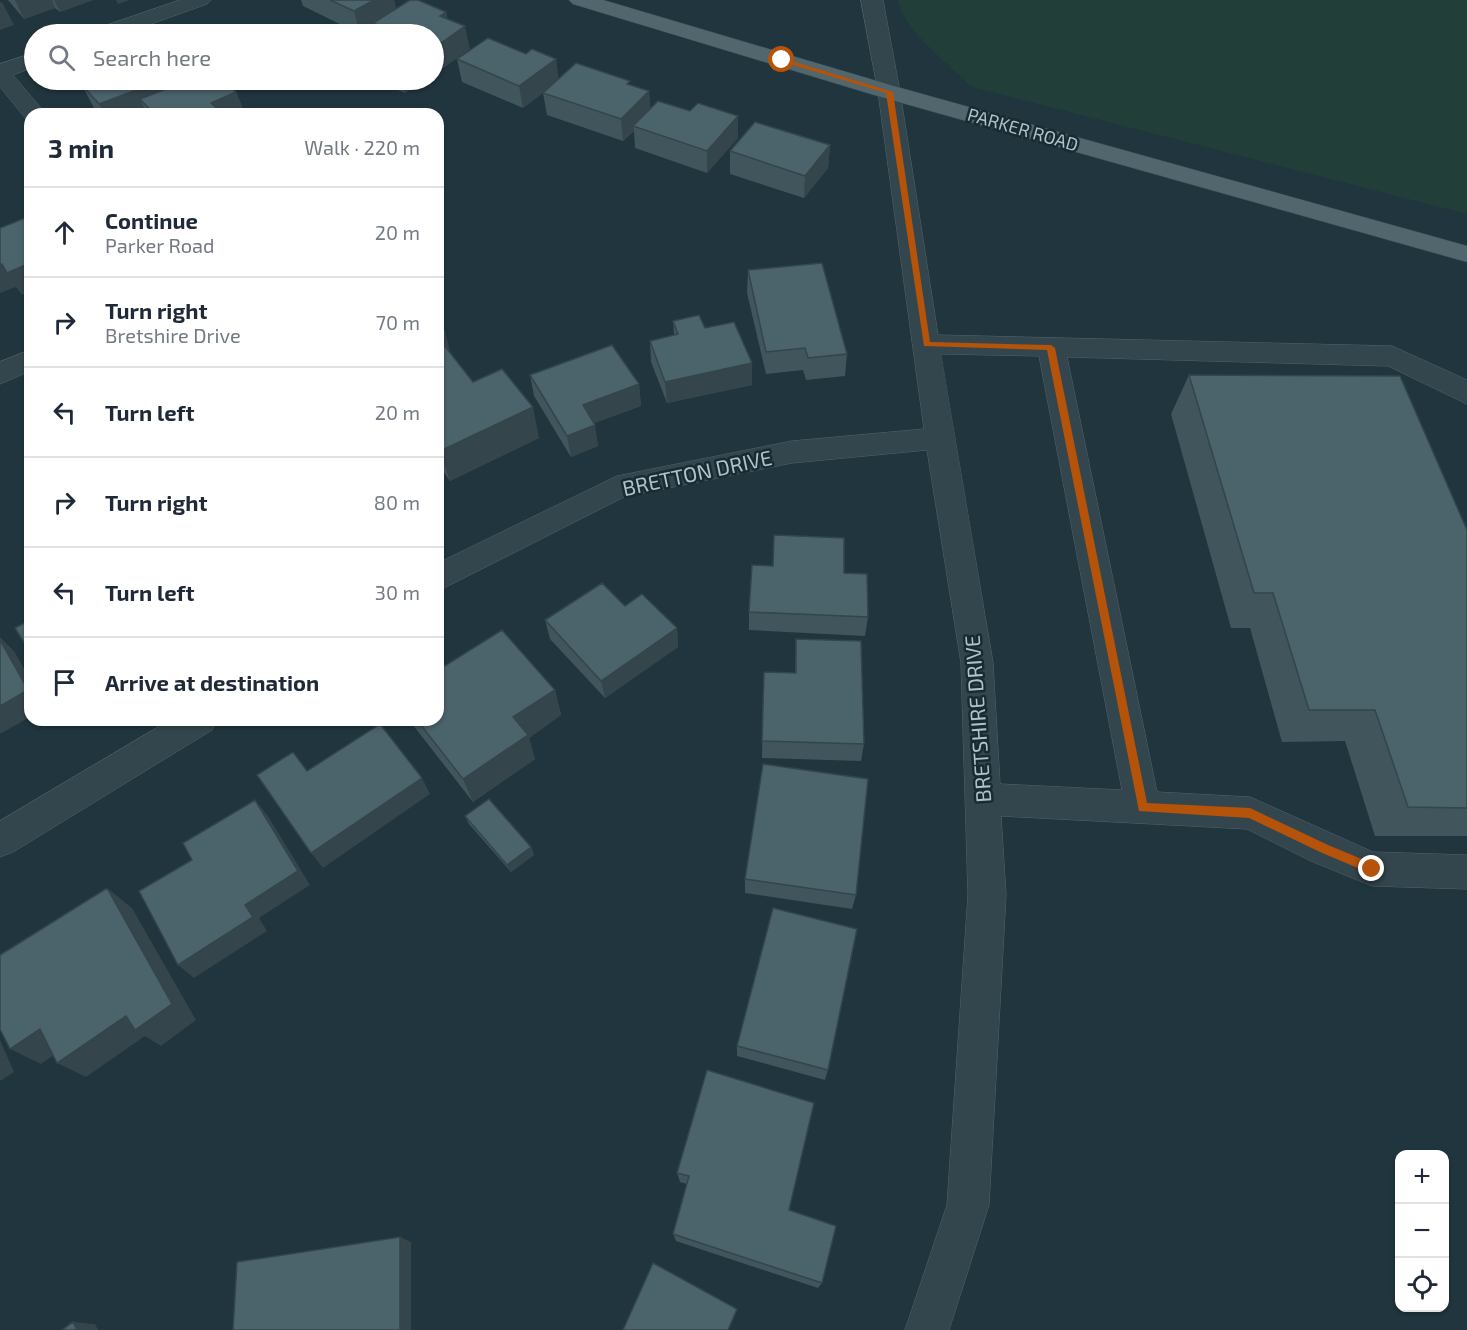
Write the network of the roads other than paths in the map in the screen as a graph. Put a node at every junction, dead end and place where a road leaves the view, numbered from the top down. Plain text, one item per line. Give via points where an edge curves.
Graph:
1 (200, 0) edge
2 (580, 0) edge
3 (872, 0) edge
4 (132, 24) edge
5 (24, 64) edge
6 (0, 73) edge
7 (889, 92) junction
8 (29, 108) edge
9 (1467, 254) edge
10 (926, 344) junction
11 (1051, 348) junction
12 (24, 363) edge
13 (0, 374) edge
14 (1467, 394) edge
15 (940, 438) junction
16 (444, 575) edge
17 (190, 726) edge
18 (982, 799) junction
19 (1143, 808) junction
20 (0, 840) edge
21 (1467, 872) edge
22 (927, 1330) edge

1 - 4 street
2 - 7 main road, PARKER ROAD
3 - 7 street, BRETSHIRE DRIVE
5 - 6 street
6 - 8 street
7 - 9 main road, PARKER ROAD
7 - 10 street, BRETSHIRE DRIVE
10 - 11 street
10 - 15 street, BRETSHIRE DRIVE
11 - 14 street via 1392,356
11 - 19 street
12 - 13 street
15 - 16 street, BRETTON DRIVE via 792,452 617,488
15 - 18 street, BRETSHIRE DRIVE via 977,663
17 - 20 street
18 - 19 street
18 - 22 street, BRETSHIRE DRIVE via 987,895 968,1205
19 - 21 street via 1250,813 1372,869

